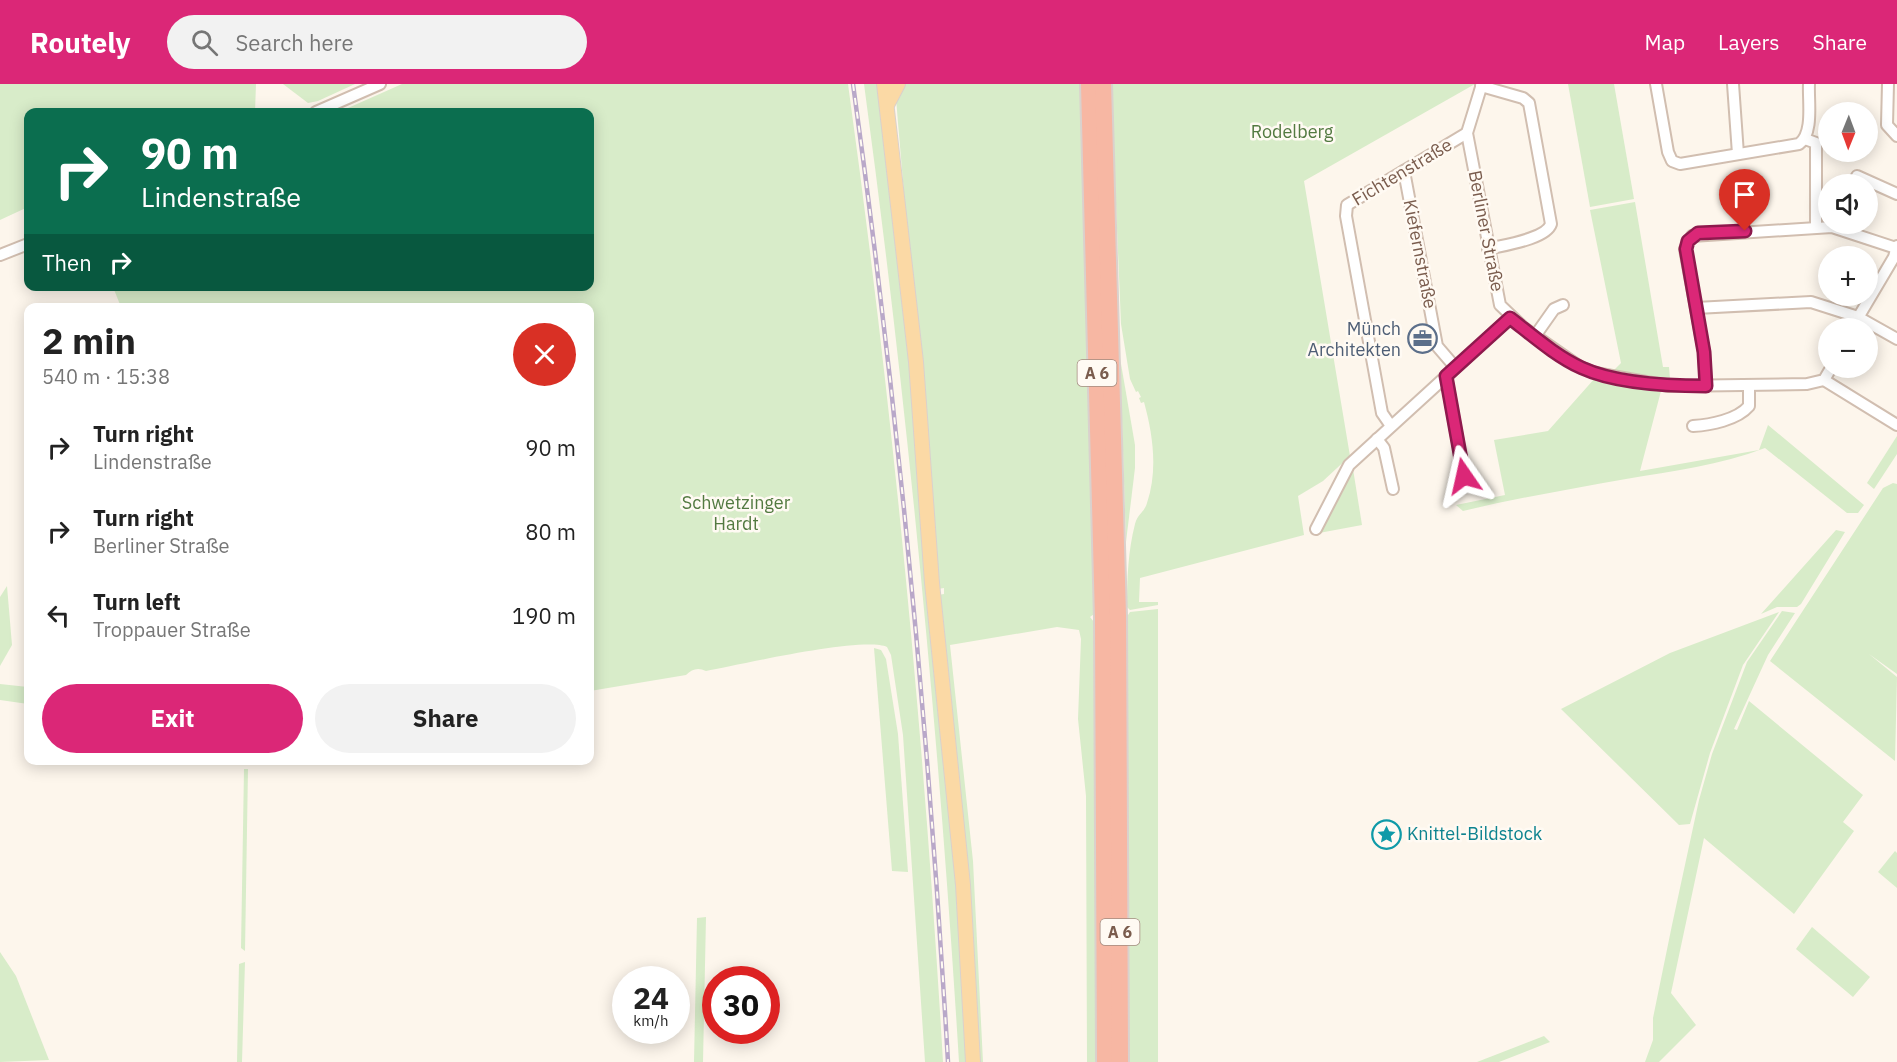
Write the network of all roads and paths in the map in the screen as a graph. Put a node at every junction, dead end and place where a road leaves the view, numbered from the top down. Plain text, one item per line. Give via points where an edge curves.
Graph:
1 (380, 84) edge
2 (884, 84) edge
3 (898, 84) edge
4 (1089, 84) edge
5 (1103, 84) edge
6 (1656, 84) edge
7 (1733, 84) edge
8 (1809, 84) edge
9 (1888, 84) edge
10 (1481, 85) edge
11 (886, 105) junction
12 (325, 108) edge
13 (1467, 133) junction
14 (1897, 136) edge
15 (1805, 139) junction
16 (1738, 154) junction
17 (1404, 171) junction
18 (1878, 185) edge
19 (1897, 194) edge
20 (1816, 227) junction
21 (24, 246) edge
22 (1488, 249) junction
23 (1896, 252) edge
24 (0, 255) edge
25 (1563, 305) dead end
26 (1696, 308) junction
27 (1858, 317) junction
28 (1510, 318) junction
29 (1535, 336) junction
30 (1897, 339) edge
31 (1455, 367) junction
32 (1446, 376) junction
33 (1824, 380) joint
34 (1749, 385) junction
35 (1706, 386) junction
36 (1897, 425) edge
37 (1391, 426) junction
38 (1693, 426) dead end
39 (1377, 439) junction
40 (1464, 476) dead end
41 (1393, 489) dead end
42 (1316, 529) dead end
43 (1110, 614) junction
44 (973, 1062) edge
45 (1105, 1062) edge
46 (1120, 1062) edge

1 - 12 street
2 - 11 main road
3 - 11 main road
4 - 43 highway, A 6
5 - 43 highway, A 6
6 - 16 street via 1672,161 1680,164
7 - 16 street
8 - 15 street
9 - 14 street via 1887,125
10 - 13 street, Berliner Straße
10 - 22 street via 1529,103 1551,224 1542,235
11 - 44 main road via 916,362 932,583 963,885
13 - 17 street, Fichtenstraße
13 - 22 street, Berliner Straße
15 - 16 street via 1799,144
15 - 20 street via 1816,143
17 - 31 street, Kiefernstraße via 1437,346
17 - 37 street, Fichtenstraße via 1347,205 1346,216 1382,413
18 - 19 street
20 - 23 street via 1833,227
20 - 26 street via 1698,233 1688,241 1686,249
21 - 24 street
22 - 28 street, Berliner Straße via 1500,305
23 - 27 street
25 - 29 street via 1554,309
26 - 27 street via 1811,302
26 - 35 street
27 - 30 street
28 - 29 street, Berliner Straße
28 - 31 street
29 - 35 street, Berliner Straße via 1580,368 1595,373 1669,386
31 - 32 street
32 - 37 street
32 - 40 street
33 - 34 street, Berliner Straße
33 - 36 street
34 - 35 street, Berliner Straße
34 - 38 street via 1749,406 1743,413
37 - 39 street
39 - 41 street via 1384,448
39 - 42 street via 1349,465
43 - 45 highway, A 6
43 - 46 highway, A 6

